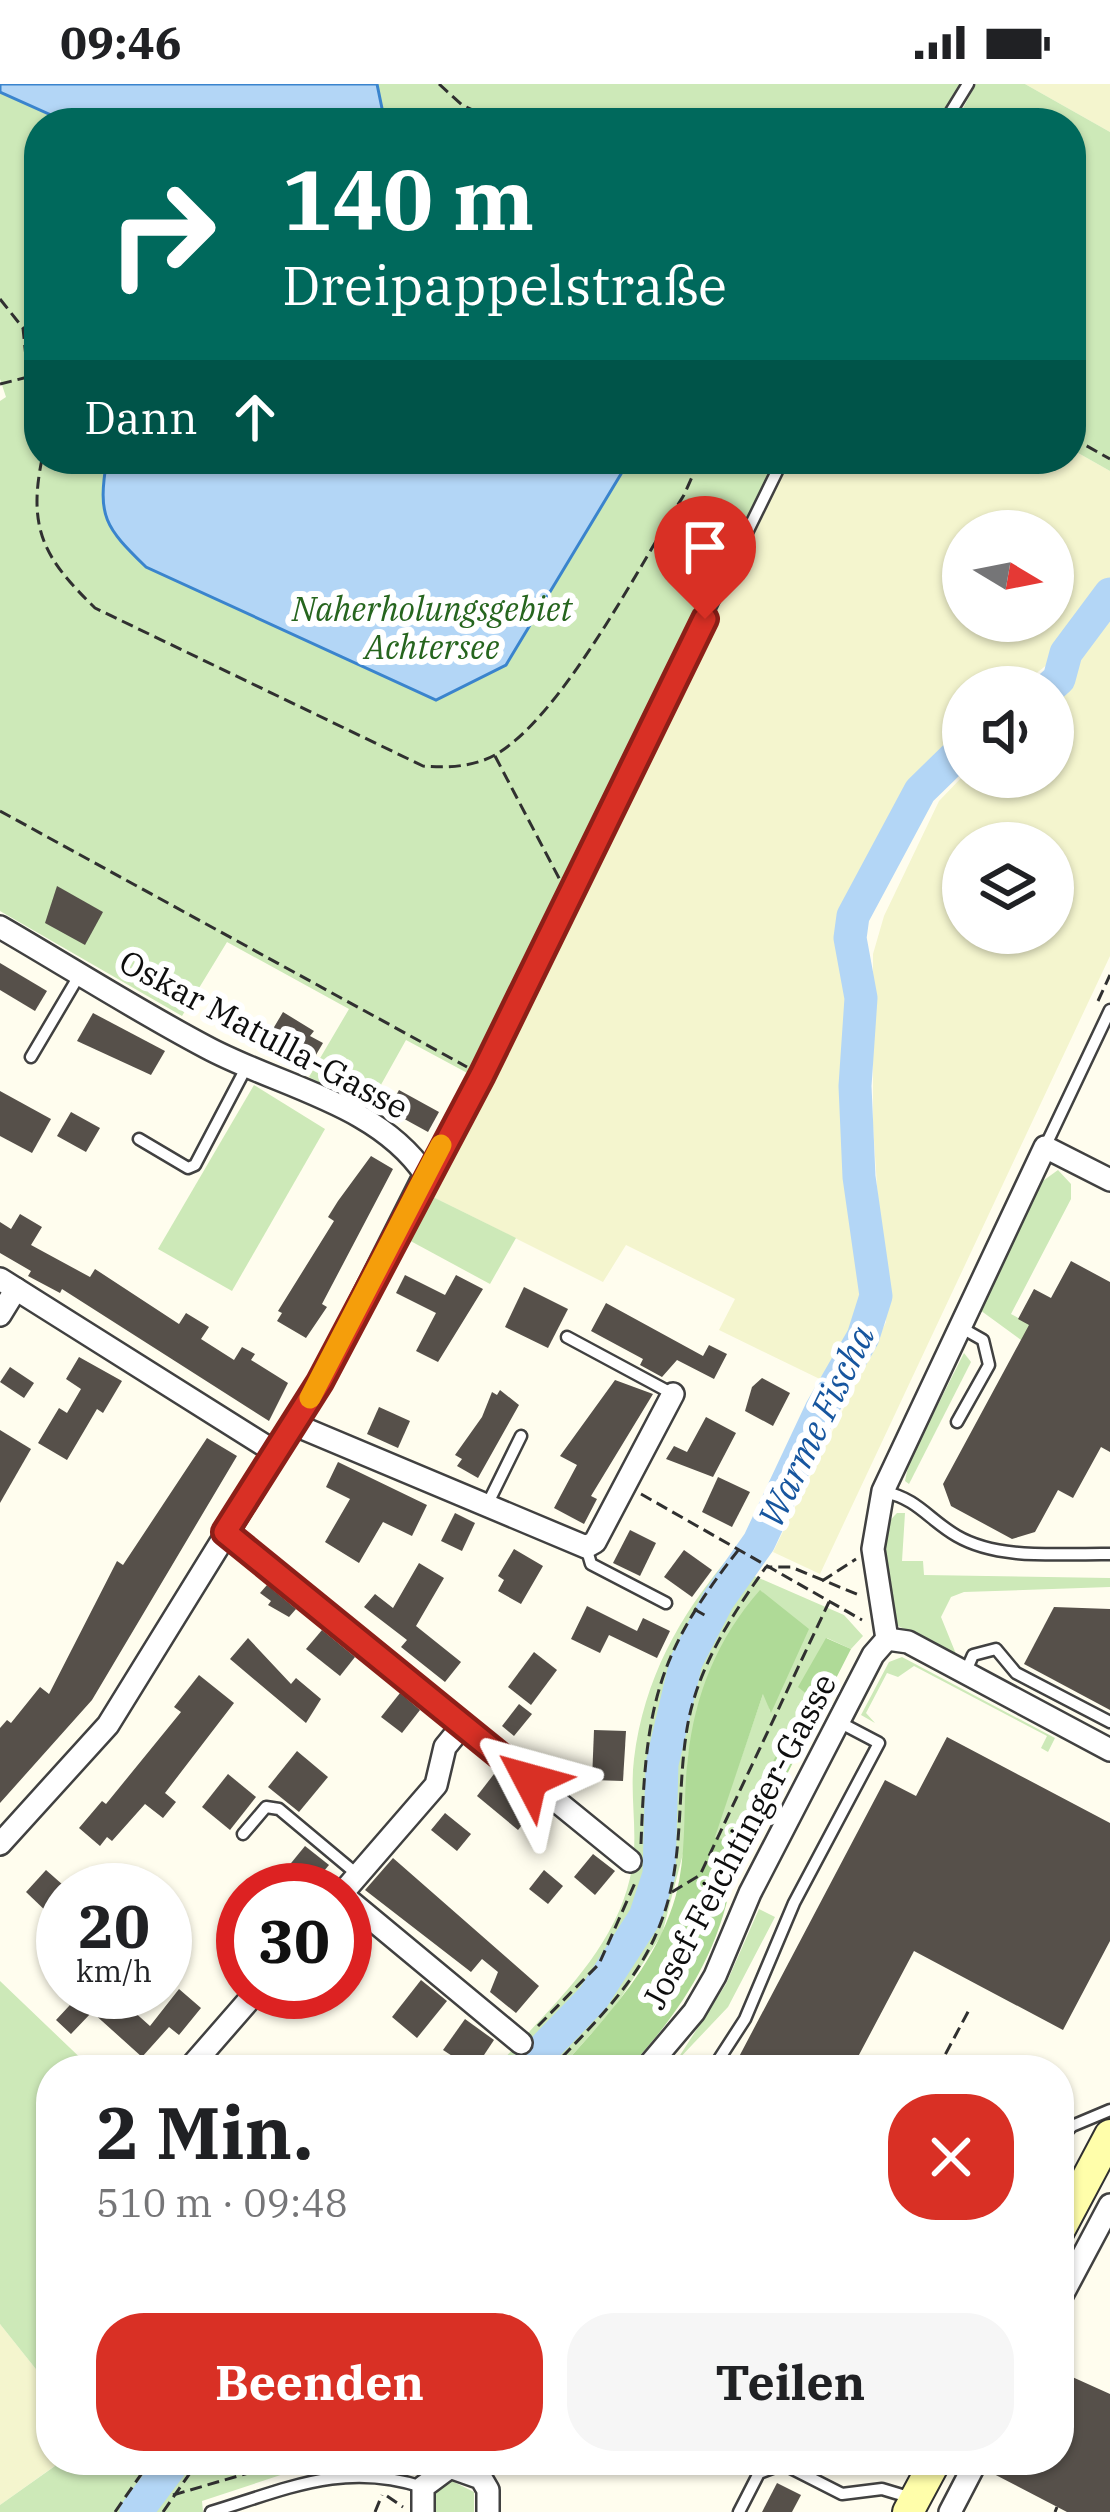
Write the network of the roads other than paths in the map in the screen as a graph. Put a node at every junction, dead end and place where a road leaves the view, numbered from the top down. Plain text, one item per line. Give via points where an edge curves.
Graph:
1 (776, 474) edge
2 (0, 927) edge
3 (80, 974) junction
4 (1110, 1010) edge
5 (31, 1057) dead end
6 (247, 1066) junction
7 (140, 1139) dead end
8 (1045, 1147) junction
9 (425, 1174) junction
10 (1110, 1180) edge
11 (8, 1284) edge
12 (0, 1315) edge
13 (960, 1327) junction
14 (567, 1337) dead end
15 (673, 1394) joint
16 (957, 1422) dead end
17 (293, 1424) junction
18 (521, 1436) dead end
19 (275, 1452) junction
20 (883, 1491) junction
21 (488, 1503) junction
22 (225, 1532) junction
23 (586, 1547) junction
24 (1110, 1554) edge
25 (666, 1603) dead end
26 (887, 1639) junction
27 (965, 1674) junction
28 (839, 1722) junction
29 (1110, 1722) edge
30 (463, 1725) junction
31 (1110, 1750) edge
32 (243, 1834) dead end
33 (0, 1844) edge
34 (637, 1859) road end
35 (327, 1863) edge
36 (369, 1863) edge
37 (372, 1908) edge
38 (232, 2019) edge
39 (520, 2044) road end
40 (201, 2055) edge
41 (657, 2055) edge
42 (722, 2055) edge
43 (1110, 2110) edge
44 (1074, 2125) edge
45 (1110, 2134) edge
46 (1074, 2202) edge
47 (1110, 2207) edge
48 (1074, 2273) edge
49 (341, 2475) edge
50 (368, 2475) edge
51 (435, 2475) edge
52 (477, 2475) edge
53 (758, 2475) edge
54 (805, 2475) edge
55 (928, 2475) edge
56 (968, 2475) edge
57 (423, 2487) junction
58 (912, 2505) edge
59 (211, 2512) edge
60 (423, 2512) edge
61 (488, 2512) edge
62 (739, 2512) edge
63 (950, 2512) edge

1 - 9 lane via 482,1075
2 - 3 street, Oskar Matulla-Gasse
3 - 5 lane
3 - 6 street, Oskar Matulla-Gasse
4 - 8 lane
6 - 7 lane via 195,1165
6 - 9 street, Oskar Matulla-Gasse via 289,1080 406,1145
8 - 10 street
8 - 13 street
9 - 17 street
11 - 12 street
11 - 19 street
13 - 16 lane via 983,1340 989,1365
13 - 20 street
14 - 15 lane
15 - 23 street
17 - 19 street
17 - 21 street
18 - 21 lane
19 - 22 street
20 - 24 lane via 924,1507 961,1539 1008,1552
20 - 26 street via 872,1549
21 - 23 street
22 - 30 street
22 - 33 street via 108,1725
23 - 25 lane via 590,1564
26 - 27 street
26 - 28 street, Josef-Feichtinger-Gasse
27 - 29 lane via 973,1655 996,1649 1016,1673
27 - 31 street
28 - 41 street, Josef-Feichtinger-Gasse via 704,1994
28 - 42 lane via 878,1743
30 - 34 street
30 - 36 street via 445,1747 436,1785
32 - 35 lane via 266,1807 279,1809
37 - 39 street
38 - 40 street
43 - 44 lane
45 - 46 main road
47 - 48 street
49 - 59 lane
50 - 57 lane
51 - 57 street
52 - 61 street via 488,2490
53 - 62 lane
54 - 58 lane via 842,2494 882,2489
55 - 58 main road
56 - 63 street
57 - 60 street

